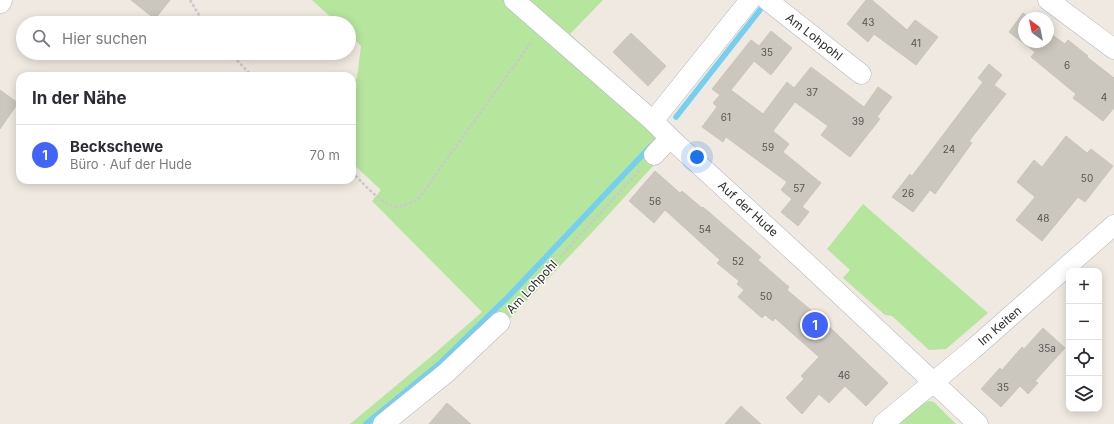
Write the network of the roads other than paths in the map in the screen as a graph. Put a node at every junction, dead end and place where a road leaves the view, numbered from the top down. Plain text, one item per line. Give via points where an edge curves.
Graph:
1 (514, 0) edge
2 (750, 0) edge
3 (767, 0) edge
4 (1048, 0) edge
5 (1114, 49) edge
6 (861, 74) dead end
7 (653, 121) junction
8 (670, 138) junction
9 (654, 155) road end
10 (1114, 225) edge
11 (500, 322) road end
12 (933, 382) junction
13 (383, 424) edge
14 (883, 424) edge
15 (978, 424) edge

1 - 7 street, Auf der Hude
2 - 7 street
3 - 6 street, Am Lohpohl
4 - 5 street
7 - 8 street, Auf der Hude
8 - 9 street
8 - 12 street, Auf der Hude
10 - 12 street, Im Keiten
11 - 13 street, Am Lohpohl via 446,373
12 - 14 street, Im Keiten
12 - 15 street, Auf der Hude

